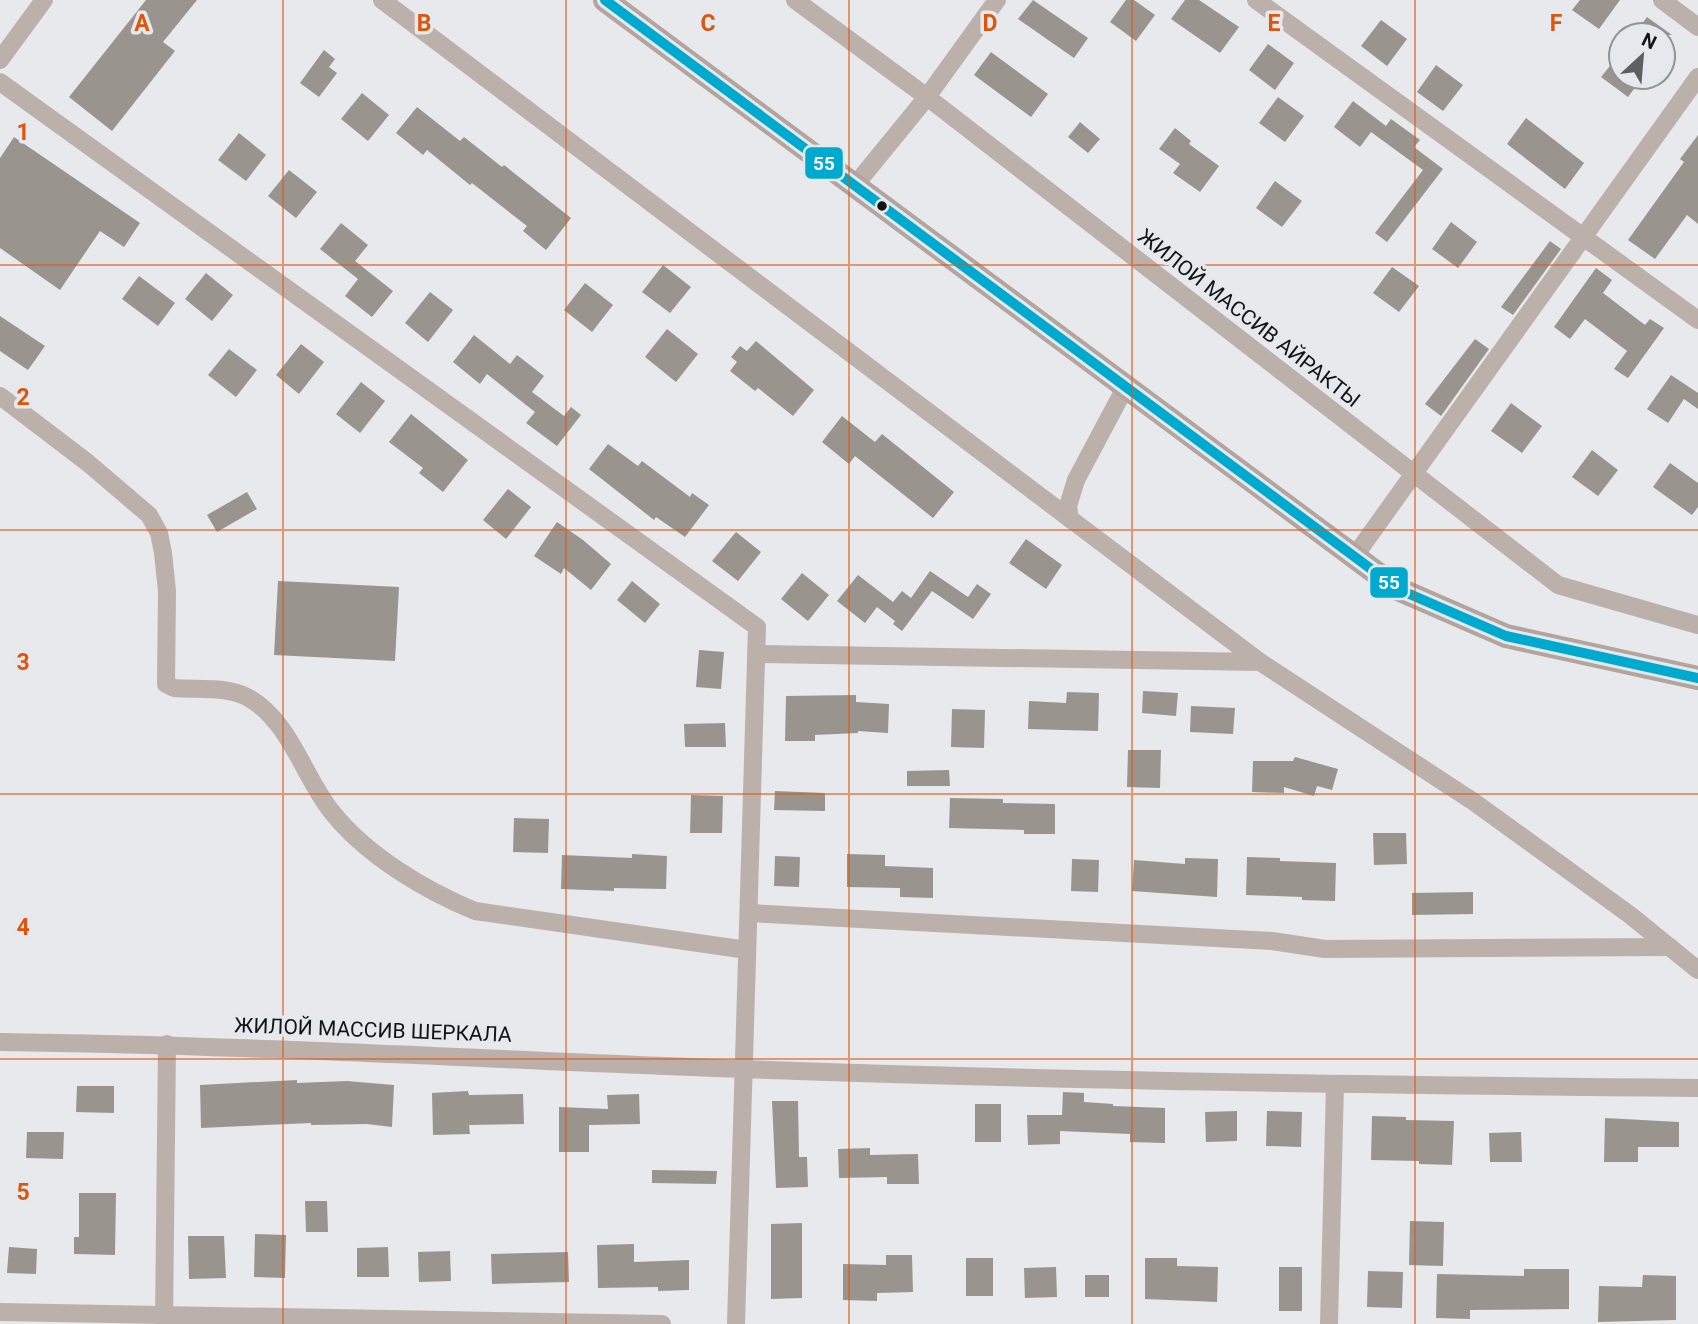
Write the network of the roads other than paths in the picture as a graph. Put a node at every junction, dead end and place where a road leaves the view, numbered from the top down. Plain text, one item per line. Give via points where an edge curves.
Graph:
1 (44, 0) edge
2 (382, 0) edge
3 (605, 0) edge
4 (795, 0) edge
5 (997, 0) edge
6 (1256, 0) edge
7 (1662, 0) edge
8 (1698, 27) edge
9 (0, 60) edge
10 (1698, 78) edge
11 (0, 82) edge
12 (927, 97) junction
13 (856, 184) junction
14 (1582, 237) junction
15 (1698, 320) edge
16 (1126, 386) junction
17 (0, 396) edge
18 (1414, 474) junction
19 (1070, 519) junction
20 (1354, 556) junction
21 (1698, 625) edge
22 (757, 654) junction
23 (1259, 662) junction
24 (1698, 678) edge
25 (749, 913) junction
26 (1670, 947) junction
27 (747, 950) junction
28 (1698, 970) edge
29 (0, 1042) edge
30 (167, 1044) junction
31 (745, 1069) junction
32 (1335, 1084) junction
33 (1698, 1088) edge
34 (0, 1312) edge
35 (165, 1320) edge
36 (662, 1324) edge
37 (736, 1324) edge
38 (1329, 1324) edge

1 - 9 street
2 - 19 street
3 - 13 main road
4 - 12 street, ЖИЛОЙ МАССИВ АЙРАКТЫ
5 - 12 street
6 - 14 street
7 - 8 street
10 - 14 street
11 - 22 street via 757,627
12 - 13 street
12 - 18 street, ЖИЛОЙ МАССИВ АЙРАКТЫ
13 - 16 main road
14 - 15 street
14 - 18 street
16 - 19 street via 1076,480 1068,506
16 - 20 main road
17 - 27 street via 149,515 159,533 167,591 166,684 248,697 290,741 331,811 362,845 442,897 475,911
18 - 20 street
18 - 21 street, ЖИЛОЙ МАССИВ АЙРАКТЫ via 1558,585
19 - 23 street
20 - 24 main road via 1398,589 1506,636
22 - 23 street
22 - 25 street
23 - 26 street via 1474,802
25 - 26 street via 1272,941 1325,949
25 - 27 street
26 - 28 street
27 - 31 street
29 - 30 street, ЖИЛОЙ МАССИВ ШЕРКАЛА
30 - 31 street, ЖИЛОЙ МАССИВ ШЕРКАЛА
30 - 35 street
31 - 32 street, ЖИЛОЙ МАССИВ ШЕРКАЛА
31 - 37 street
32 - 33 street, ЖИЛОЙ МАССИВ ШЕРКАЛА
32 - 38 street
34 - 35 street
35 - 36 street

